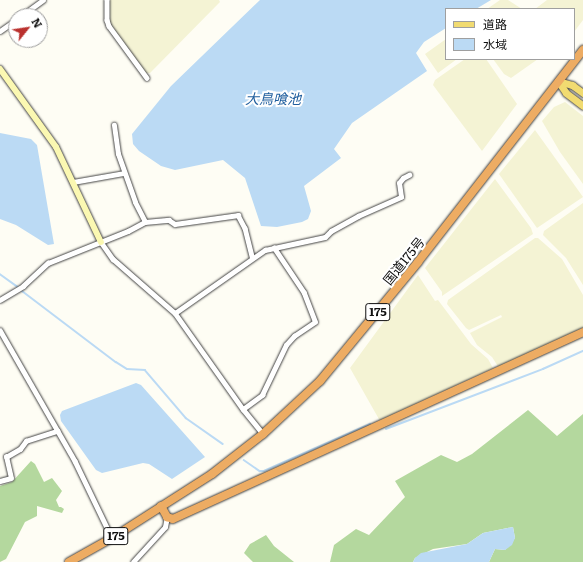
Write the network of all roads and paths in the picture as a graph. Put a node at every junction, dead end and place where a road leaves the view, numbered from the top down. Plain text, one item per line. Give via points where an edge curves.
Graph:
1 (43, 0) edge
2 (107, 0) edge
3 (32, 8) edge
4 (583, 50) edge
5 (575, 60) edge
6 (575, 60) edge
7 (0, 69) edge
8 (147, 78) dead end
9 (558, 81) junction
10 (583, 93) edge
11 (583, 106) edge
12 (114, 125) dead end
13 (124, 173) junction
14 (409, 175) dead end
15 (72, 182) junction
16 (145, 222) junction
17 (101, 242) junction
18 (274, 248) junction
19 (252, 258) junction
20 (0, 300) edge
21 (176, 313) junction
22 (0, 330) edge
23 (583, 332) edge
24 (243, 409) junction
25 (57, 431) junction
26 (263, 434) junction
27 (0, 481) edge
28 (161, 506) junction
29 (167, 517) junction
30 (112, 538) junction
31 (69, 562) edge
32 (133, 562) edge

1 - 3 street
2 - 8 street via 109,26
4 - 5 highway, 国道175号 / 175
6 - 9 highway, 国道175号 / 175
7 - 15 street via 56,146
9 - 10 main road via 572,85
9 - 11 main road via 566,93
9 - 26 highway, 国道175号 / 175 via 344,354 320,381
12 - 13 street
13 - 15 street
13 - 16 street via 134,202
14 - 18 street via 399,183 401,198 358,216 325,237
15 - 17 street
16 - 17 street via 128,232
16 - 19 street via 169,220 175,224 238,215 245,228
17 - 20 street via 48,263 23,286
17 - 21 street via 113,259
18 - 19 street
18 - 24 street via 304,293 316,322 294,336 286,345 262,395
19 - 21 street
21 - 24 street
22 - 25 street
23 - 29 highway via 173,519
24 - 26 street
25 - 27 street via 26,441 20,449 6,457 11,478
25 - 30 street via 75,460
26 - 28 highway, 国道175号 / 175 via 212,474
28 - 29 highway
28 - 30 highway, 国道175号 / 175
29 - 32 street via 165,527
30 - 31 highway, 国道175号 / 175

